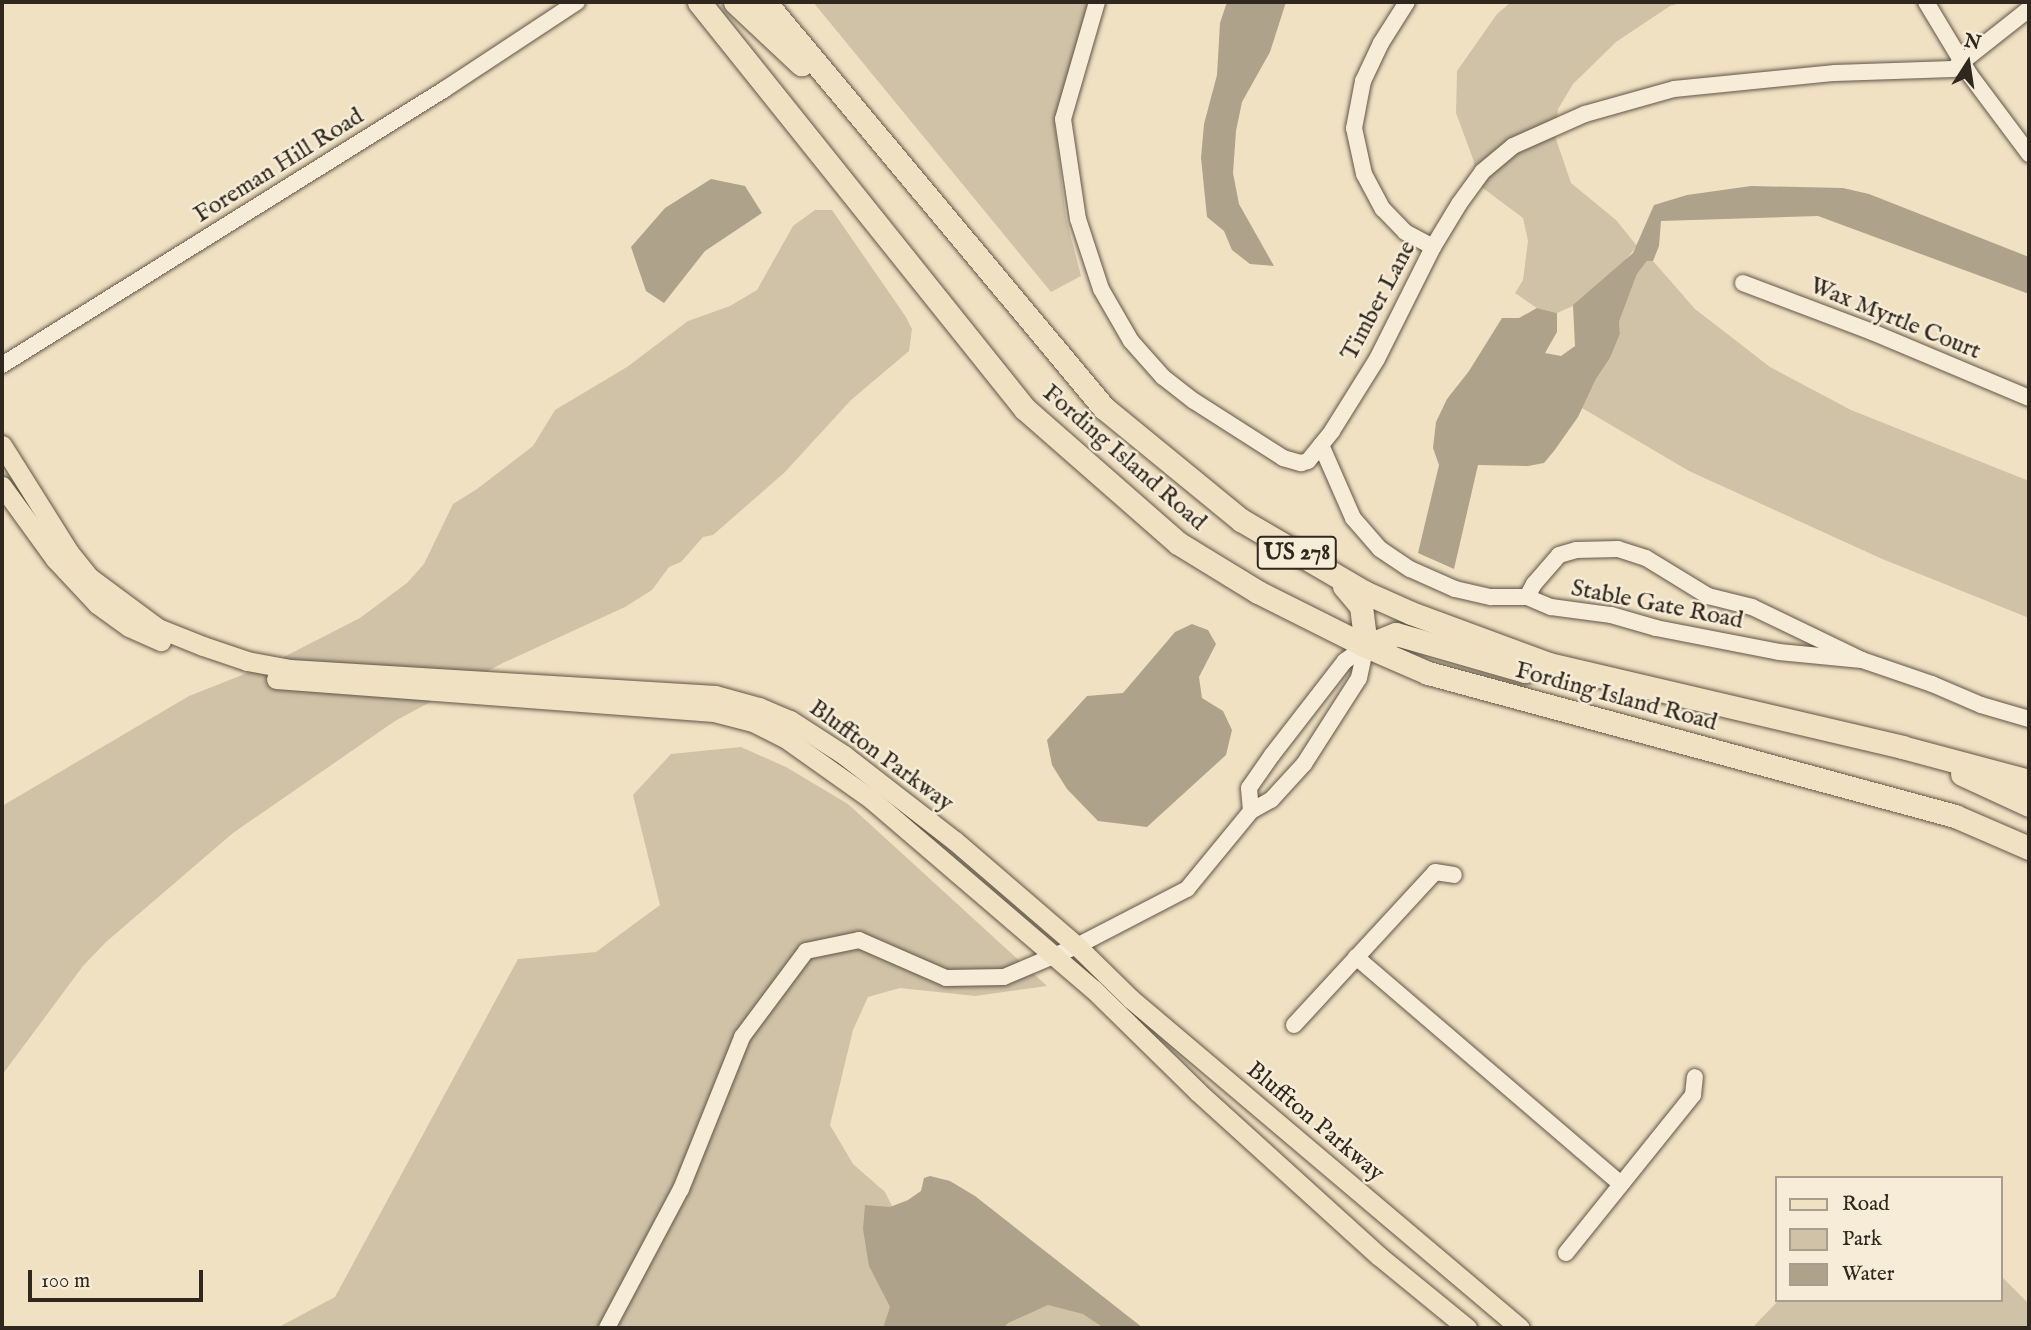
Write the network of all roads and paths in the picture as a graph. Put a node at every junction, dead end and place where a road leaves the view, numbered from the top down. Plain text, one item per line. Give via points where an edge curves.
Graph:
1 (577, 2) edge
2 (699, 2) edge
3 (735, 2) edge
4 (765, 2) edge
5 (1097, 2) edge
6 (1407, 2) edge
7 (1926, 2) edge
8 (2029, 9) edge
9 (1962, 61) junction
10 (877, 135) junction
11 (2029, 154) edge
12 (1433, 247) junction
13 (1743, 283) dead end
14 (2, 365) edge
15 (2029, 398) edge
16 (2, 445) edge
17 (1321, 445) junction
18 (2, 486) edge
19 (1332, 573) junction
20 (1527, 597) junction
21 (1783, 621) junction
22 (1366, 646) junction
23 (1779, 652) junction
24 (1862, 660) junction
25 (1549, 664) junction
26 (1310, 706) junction
27 (2029, 719) edge
28 (1330, 723) junction
29 (1902, 747) junction
30 (2029, 781) edge
31 (2029, 805) edge
32 (1251, 811) junction
33 (2029, 848) edge
34 (1454, 875) dead end
35 (1077, 946) junction
36 (1055, 956) junction
37 (1356, 957) junction
38 (1294, 1025) dead end
39 (1695, 1077) dead end
40 (1621, 1184) junction
41 (1566, 1253) dead end
42 (607, 1328) edge
43 (1467, 1328) edge
44 (1520, 1328) edge

1 - 14 street, Foreman Hill Road
2 - 22 highway, Fording Island Road / US 278 via 1025,409 1178,543 1258,592
3 - 10 highway
4 - 10 highway, Fording Island Road / US 278
5 - 17 street, Timber Lane via 1063,120 1078,219 1109,306 1140,352 1194,401 1289,461 1308,461
6 - 12 street via 1363,81 1355,110 1355,137 1364,174 1383,209 1405,232
7 - 9 street
8 - 9 street, Timber Lane
9 - 11 street
9 - 12 street, Timber Lane via 1944,71 1835,73 1702,85 1646,95 1585,114 1522,140 1497,158 1459,204
10 - 19 highway, Fording Island Road / US 278 via 1104,408 1241,520
12 - 17 street, Timber Lane via 1377,359
13 - 15 street, Wax Myrtle Court
16 - 35 main road, Bluffton Parkway via 89,577 158,628 247,661 290,669 715,695 759,707 790,720 844,755
17 - 20 street, Stable Gate Road via 1353,518 1380,549 1410,569 1455,589 1491,597
18 - 36 main road, Bluffton Parkway via 55,559 97,604 129,627 228,666 302,683 714,712 753,722 796,745 870,799
19 - 22 highway via 1361,606
19 - 25 highway, Fording Island Road / US 278 via 1411,613
20 - 21 street, Stable Gate Road via 1559,555 1618,549 1646,558 1708,596
20 - 23 street, Stable Gate Road via 1561,610 1611,615
21 - 23 street
21 - 24 street, Stable Gate Road
22 - 25 highway via 1396,634 1525,671
22 - 26 street via 1345,662
22 - 28 street via 1359,678
22 - 33 highway, Fording Island Road / US 278 via 1429,673 1955,816
23 - 24 street, Stable Gate Road
24 - 27 street, Stable Gate Road
25 - 29 highway, Fording Island Road / US 278
26 - 28 street
26 - 32 street via 1250,788
28 - 32 street via 1304,764 1271,800
29 - 30 highway, Fording Island Road / US 278
29 - 31 highway
32 - 35 street via 1186,889
34 - 37 street via 1435,872
35 - 36 street
35 - 44 main road, Bluffton Parkway via 1131,999
36 - 42 street via 1004,977 946,978 859,940 806,951 742,1037 681,1189
36 - 43 main road, Bluffton Parkway via 1379,1255
37 - 38 street
37 - 40 street
39 - 40 street via 1693,1095
40 - 41 street

